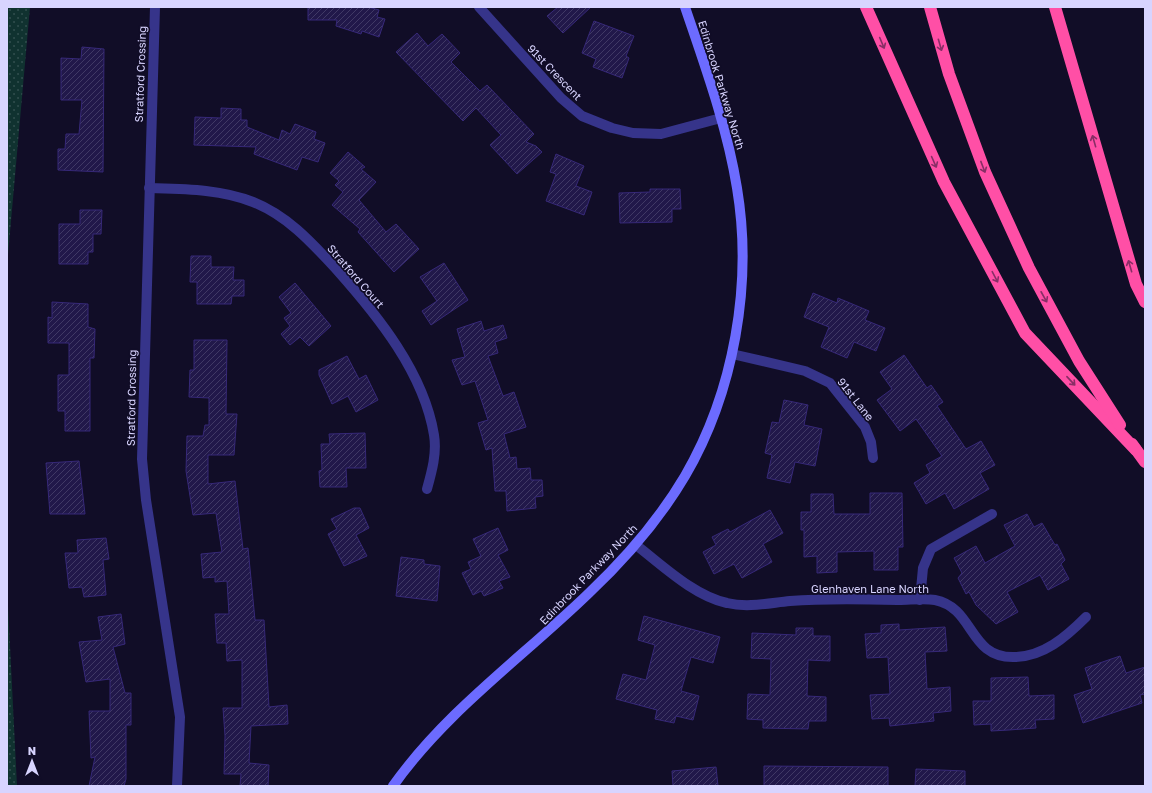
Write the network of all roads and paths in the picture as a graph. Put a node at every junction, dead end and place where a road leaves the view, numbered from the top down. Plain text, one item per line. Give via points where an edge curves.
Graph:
1 (155, 7) edge
2 (478, 7) edge
3 (685, 7) edge
4 (866, 7) edge
5 (930, 7) edge
6 (1055, 7) edge
7 (721, 118) junction
8 (149, 188) junction
9 (1145, 302) edge
10 (732, 354) junction
11 (1136, 450) junction
12 (873, 458) dead end
13 (1145, 462) edge
14 (427, 489) dead end
15 (992, 514) dead end
16 (636, 545) junction
17 (920, 600) junction
18 (1086, 617) dead end
19 (177, 786) edge
20 (393, 786) edge

1 - 8 street, Stratford Crossing
2 - 7 street, 91st Crescent via 561,98 582,116 633,133 661,134
3 - 7 street, Edinbrook Parkway North
4 -> 11 highway via 944,182 1025,333
5 -> 11 highway via 949,74 985,172 1029,268 1079,361
9 -> 6 highway via 1136,284
7 - 10 street, Edinbrook Parkway North via 738,188 743,237 742,281
8 - 14 street, Stratford Court via 227,194 253,202 279,215 301,232 327,260 383,325 418,385 429,413 434,436 434,461
8 - 19 street, Stratford Crossing via 142,459 146,500 180,717
10 - 12 street, 91st Lane via 805,371 830,383 865,427 871,442
10 - 16 street, Edinbrook Parkway North via 720,397 686,475
11 - 13 highway
15 - 17 street via 931,549 923,568
16 - 17 street, Glenhaven Lane North via 696,590 726,603 749,606 834,598
16 - 20 street, Edinbrook Parkway North via 552,628 434,736
17 - 18 street, Glenhaven Lane North via 935,600 951,606 962,616 980,645 996,655 1014,657 1042,651 1066,637

